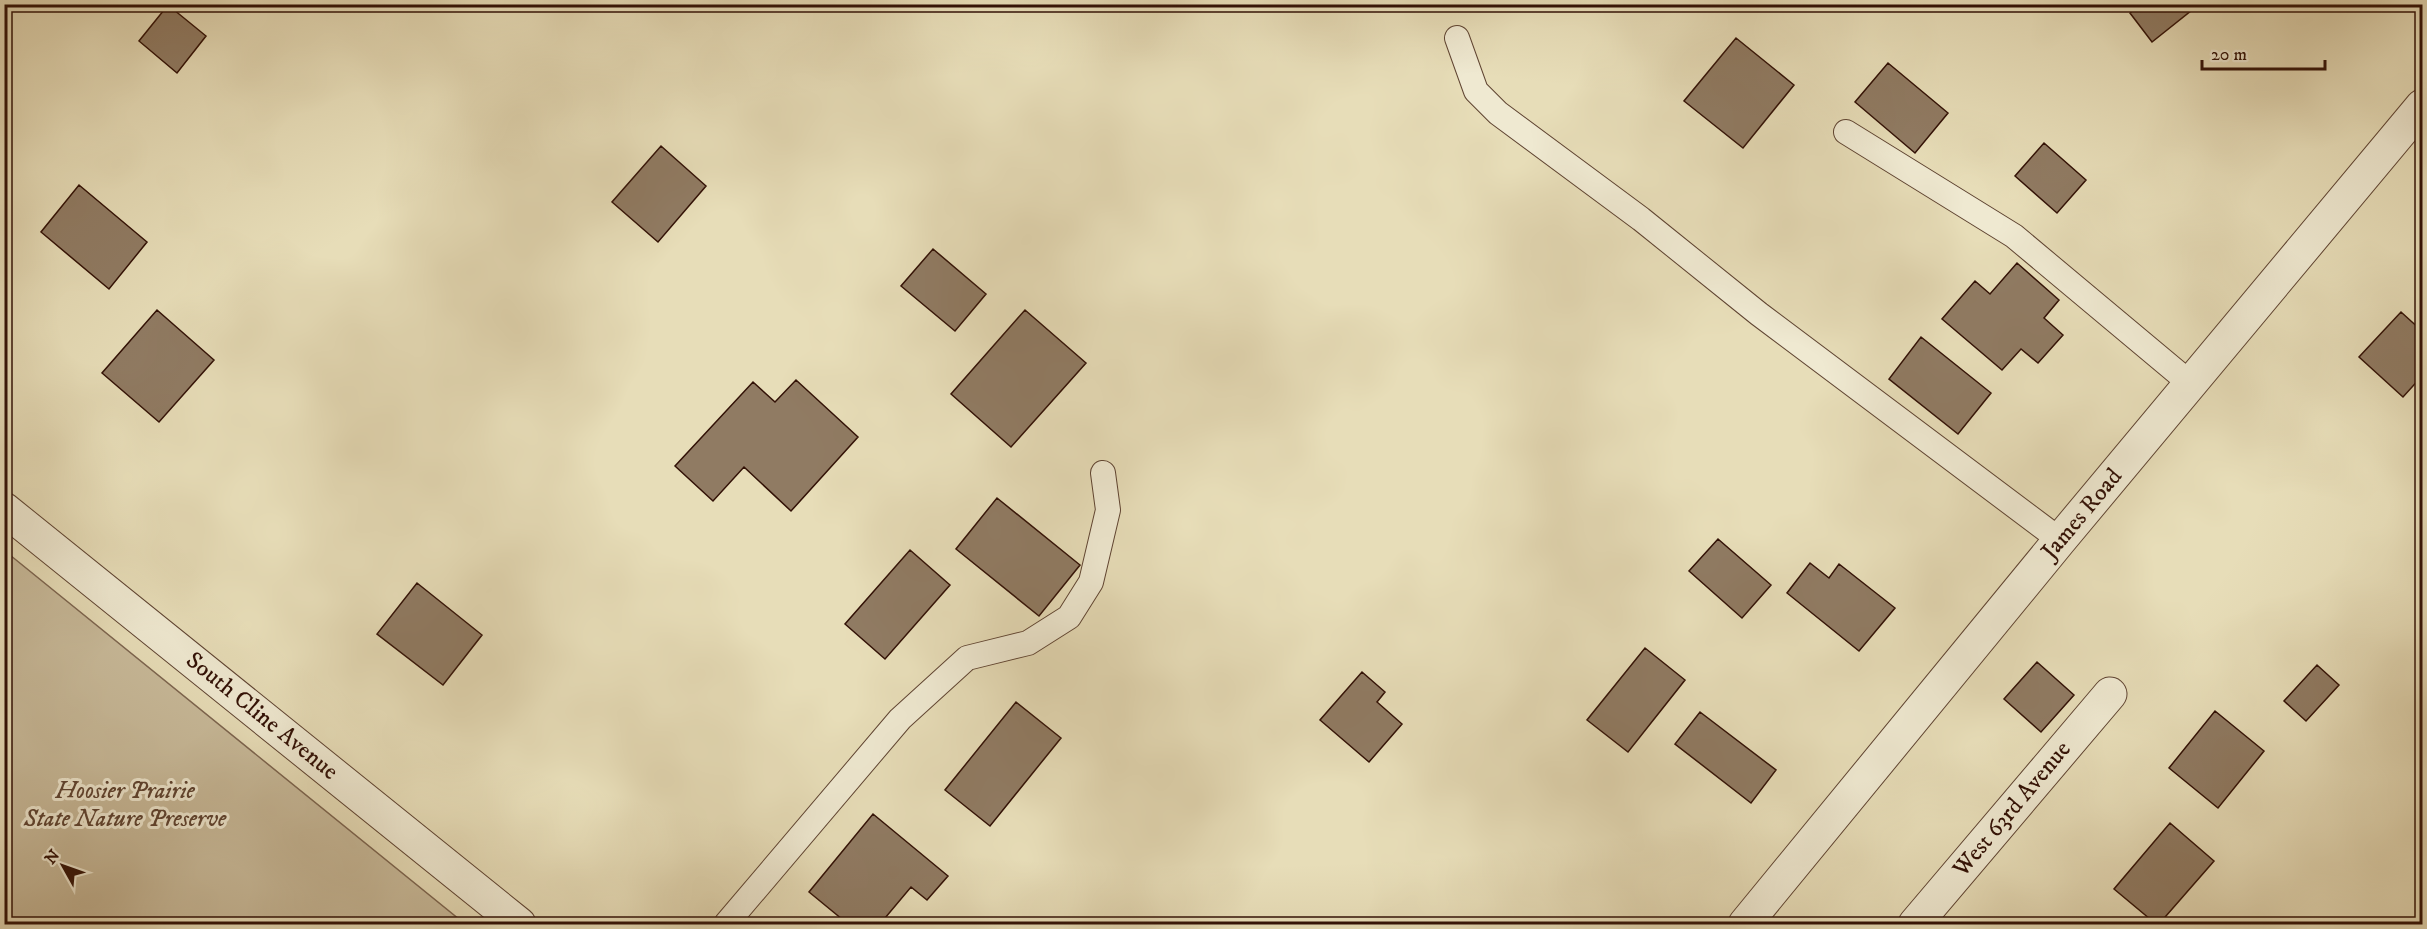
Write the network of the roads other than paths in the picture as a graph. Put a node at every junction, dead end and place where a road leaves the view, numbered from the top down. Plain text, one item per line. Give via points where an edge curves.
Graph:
1 (1457, 38) dead end
2 (2422, 106) edge
3 (1846, 132) dead end
4 (2191, 384) junction
5 (1103, 473) dead end
6 (4, 509) edge
7 (2060, 540) junction
8 (2110, 694) dead end
9 (519, 924) edge
10 (726, 924) edge
11 (1745, 924) edge
12 (1915, 924) edge

1 - 7 lane via 1476,91 1498,112
2 - 4 street, James Road
3 - 4 lane via 2014,236
4 - 7 street, James Road
5 - 10 lane via 1108,510 1091,582 1068,617 1028,643 967,658 900,719
6 - 9 street, South Cline Avenue
7 - 11 street, James Road
8 - 12 street, West 63rd Avenue

